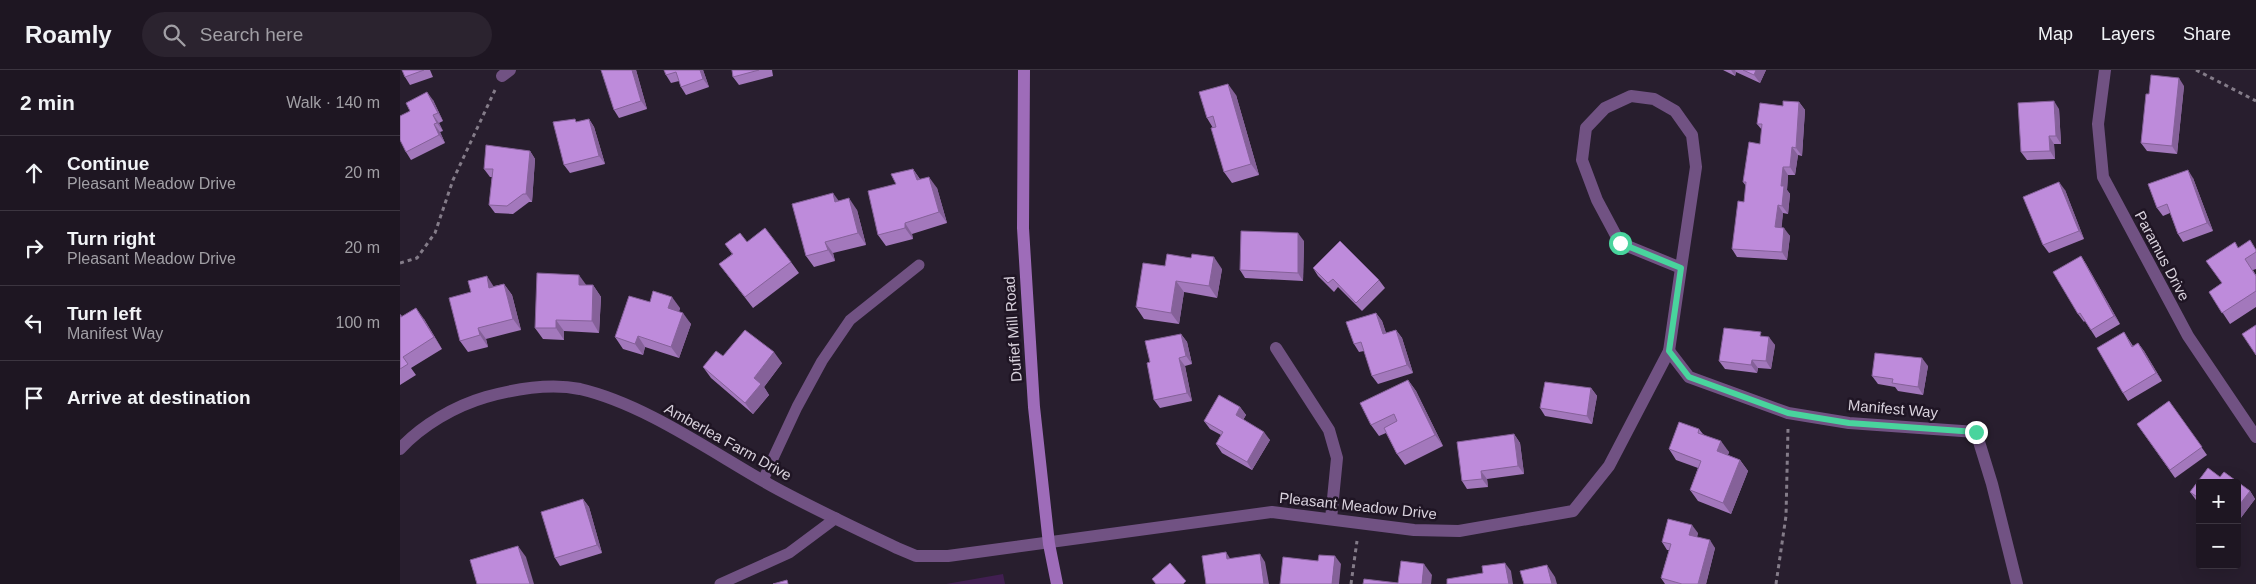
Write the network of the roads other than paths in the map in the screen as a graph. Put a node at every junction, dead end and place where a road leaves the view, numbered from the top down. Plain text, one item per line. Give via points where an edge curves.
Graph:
1 (1024, 70) edge
2 (2105, 70) edge
3 (919, 265) dead end
4 (1681, 268) junction
5 (1276, 348) dead end
6 (1669, 351) junction
7 (2256, 437) edge
8 (400, 449) edge
9 (763, 480) junction
10 (836, 518) junction
11 (1331, 519) junction
12 (1049, 544) junction
13 (720, 584) edge
14 (1057, 584) edge
15 (2017, 584) edge

1 - 12 main road, Dufief Mill Road via 1023,228 1034,407
2 - 7 street, Paramus Drive via 2098,124 2103,177 2188,336
3 - 9 lane via 850,320 822,361
4 - 4 street, Pleasant Meadow Drive via 1696,167 1692,135 1675,111 1654,99 1631,96 1605,108 1586,128 1582,160 1597,200 1620,243
4 - 6 street, Pleasant Meadow Drive
5 - 11 street via 1329,430 1337,458
6 - 11 street, Pleasant Meadow Drive via 1609,466 1573,511 1459,531 1414,530
6 - 15 street, Manifest Way via 1689,377 1788,413 1849,423 1976,432
8 - 9 street, Amberlea Farm Drive via 433,421 472,401 509,391 546,387 578,389 615,400 720,453
9 - 10 street, Amberlea Farm Drive
10 - 12 street, Amberlea Farm Drive via 916,556 948,556
10 - 13 lane via 789,553
11 - 12 street, Pleasant Meadow Drive via 1272,512
12 - 14 main road, Dufief Mill Road

